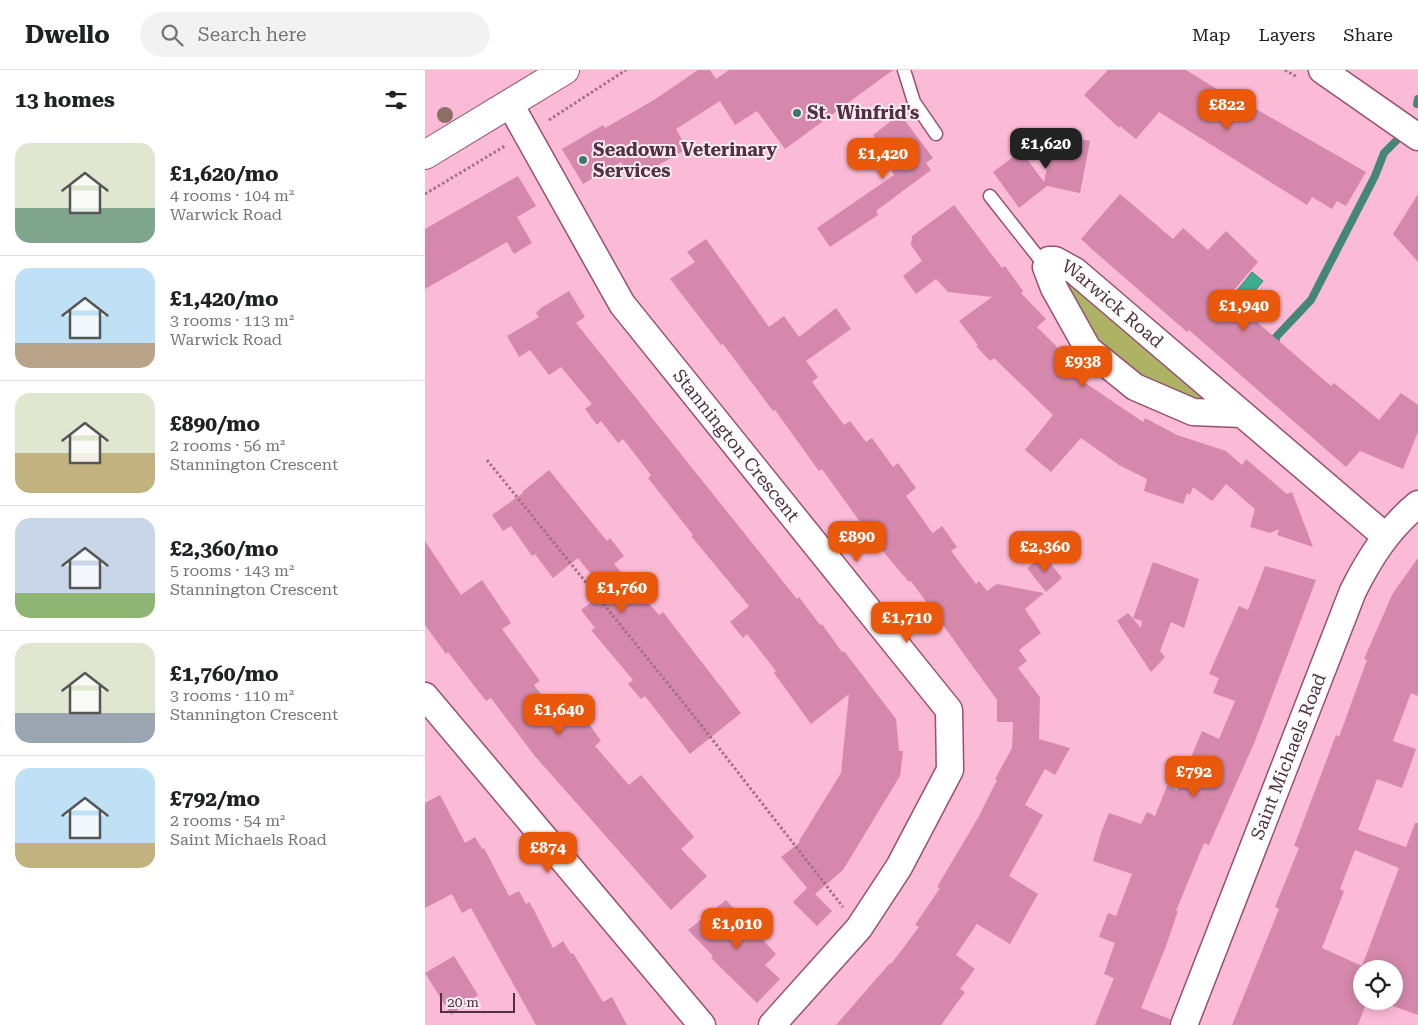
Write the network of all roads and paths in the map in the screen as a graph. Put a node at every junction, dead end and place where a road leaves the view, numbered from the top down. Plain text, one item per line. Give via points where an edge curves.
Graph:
1 (565, 70) edge
2 (904, 70) edge
3 (1322, 70) edge
4 (510, 104) junction
5 (936, 134) dead end
6 (1418, 137) edge
7 (425, 155) edge
8 (990, 196) dead end
9 (1046, 267) junction
10 (1242, 414) junction
11 (487, 460) dead end
12 (1418, 504) edge
13 (1385, 536) junction
14 (425, 696) edge
15 (859, 928) junction
16 (702, 1025) edge
17 (772, 1025) edge
18 (1184, 1025) edge

1 - 4 main road
2 - 5 lane via 914,102
3 - 6 street
4 - 7 main road
4 - 15 street, Stannington Crescent via 622,304 949,710 950,770 899,867
8 - 9 lane
9 - 10 street, Warwick Road via 1049,260 1055,260 1075,271
9 - 10 street, Warwick Road via 1088,349 1135,387 1193,412
10 - 13 street, Warwick Road
11 - 15 path via 694,716
12 - 13 street, Saint Michaels Road
13 - 18 street, Saint Michaels Road via 1353,591
14 - 16 street
15 - 17 street, Stannington Crescent

